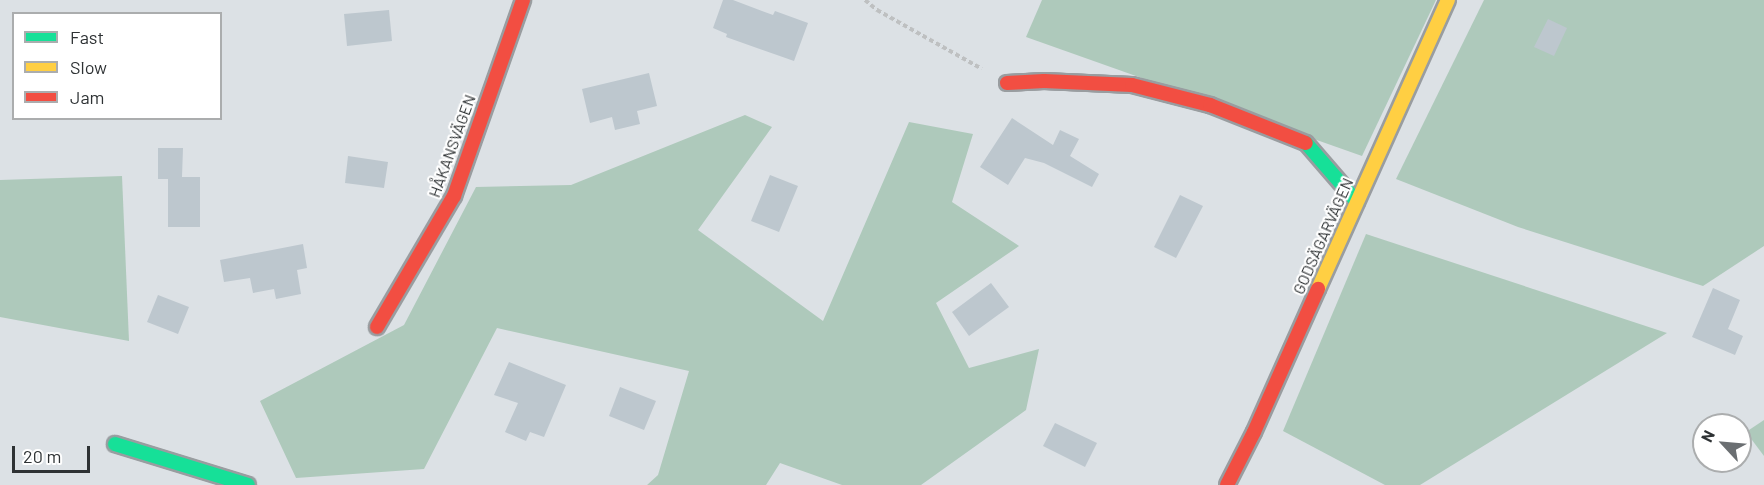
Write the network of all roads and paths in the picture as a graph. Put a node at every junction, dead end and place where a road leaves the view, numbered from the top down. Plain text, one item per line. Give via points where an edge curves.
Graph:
1 (523, 0) edge
2 (865, 0) edge
3 (1448, 0) edge
4 (1007, 83) joint
5 (1357, 202) junction
6 (377, 327) dead end
7 (115, 444) dead end
8 (248, 485) edge
9 (1227, 485) edge

1 - 6 street, HÅKANSVÄGEN via 454,196
2 - 4 path
3 - 5 street, GODSÄGARVÄGEN
4 - 5 street via 1132,86 1210,105 1310,144
5 - 9 street, GODSÄGARVÄGEN
7 - 8 street

